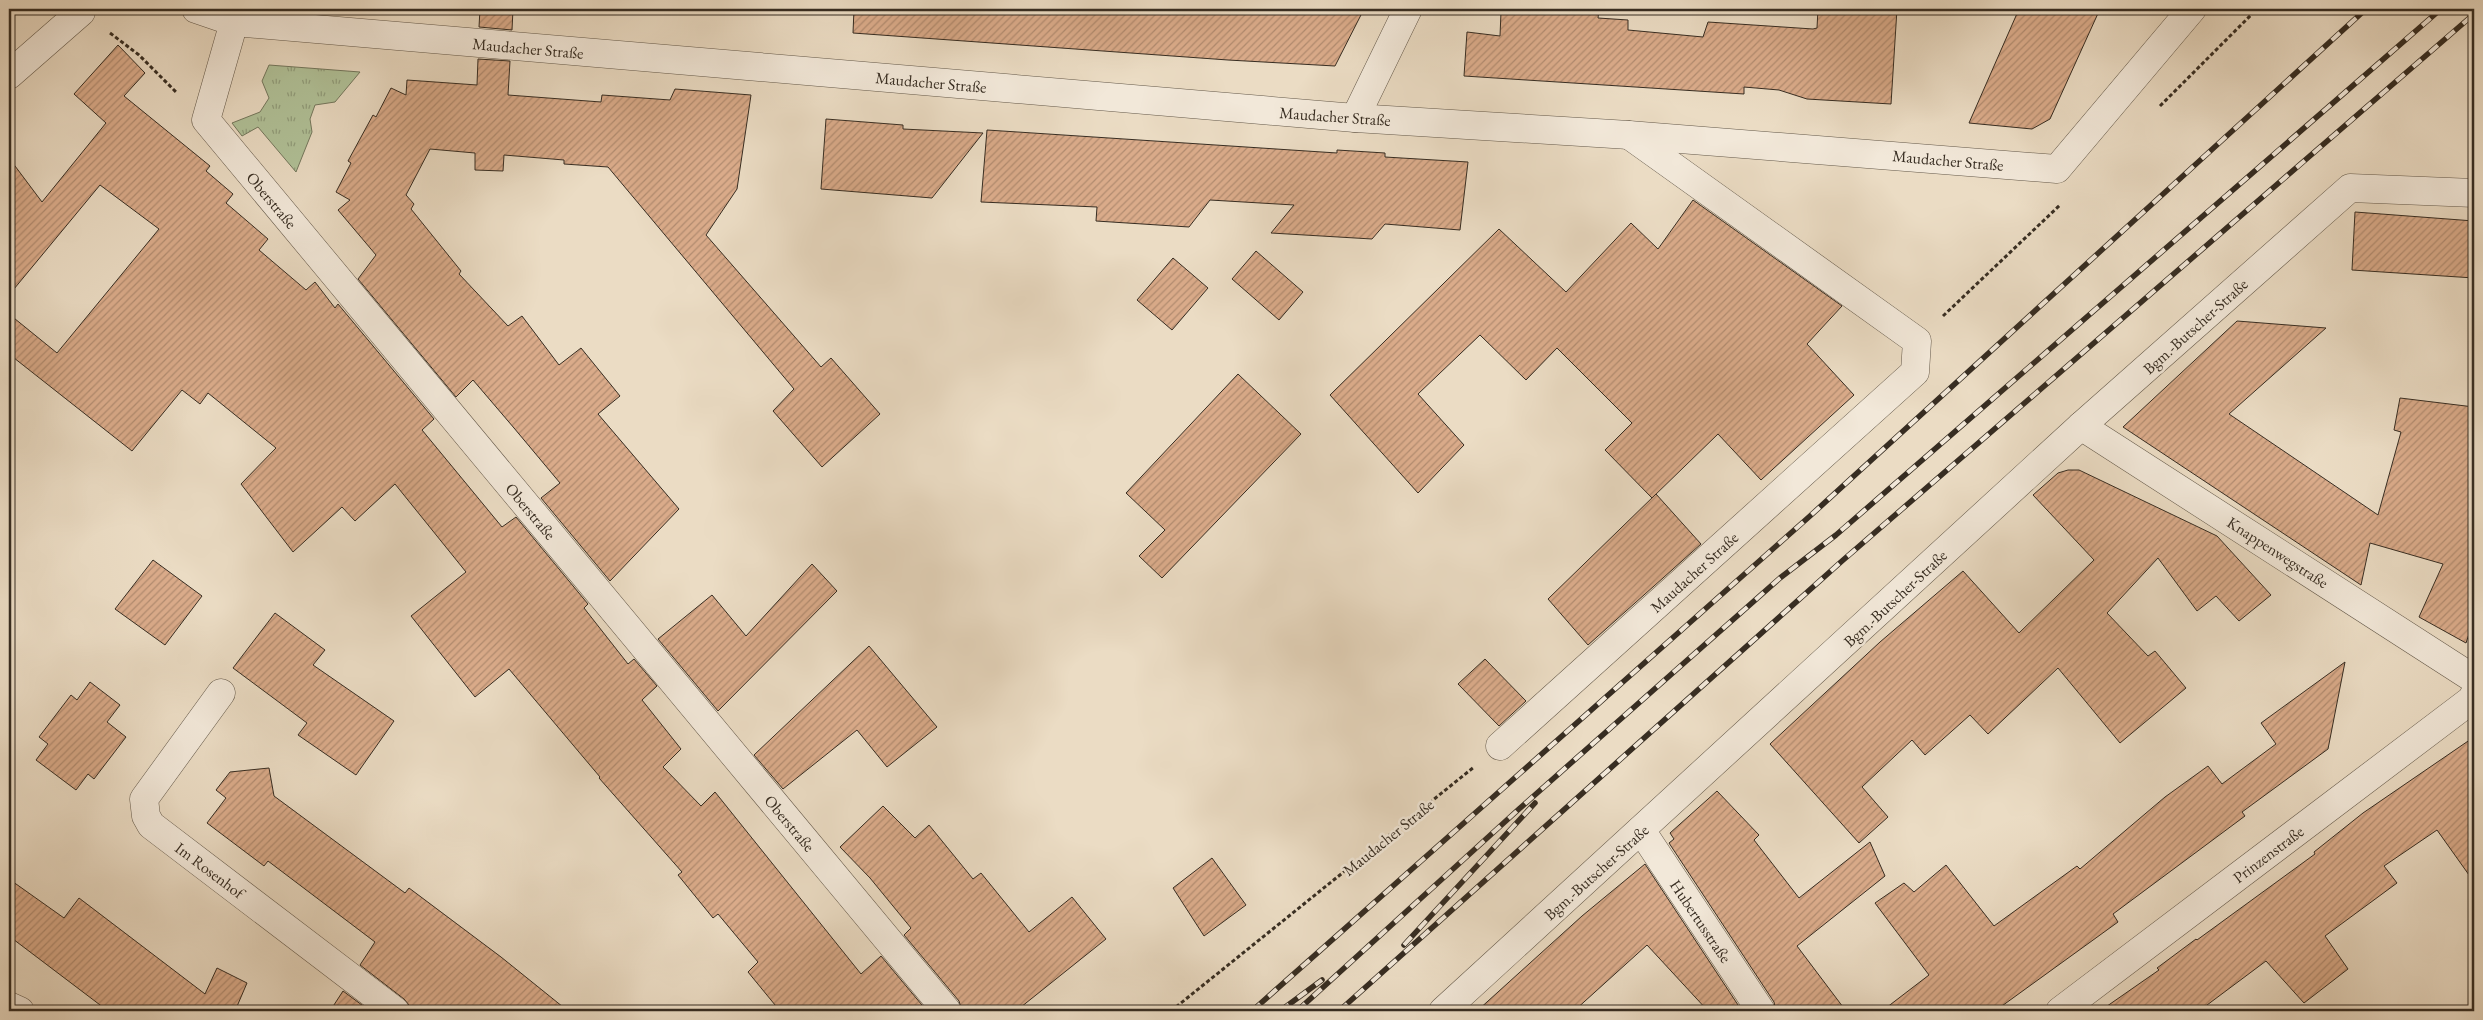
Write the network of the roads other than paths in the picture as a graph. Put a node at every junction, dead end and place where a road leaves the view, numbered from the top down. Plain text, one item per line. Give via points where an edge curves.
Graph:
1 (196, 9) edge
2 (1408, 9) edge
3 (2192, 9) edge
4 (81, 12) road end
5 (234, 22) junction
6 (9, 74) edge
7 (1355, 118) junction
8 (1629, 135) junction
9 (2474, 194) edge
10 (2081, 426) junction
11 (2474, 678) edge
12 (221, 693) dead end
13 (2474, 695) edge
14 (1500, 746) road end
15 (1641, 830) junction
16 (9, 1006) edge
17 (20, 1011) edge
18 (395, 1011) edge
19 (947, 1011) edge
20 (1443, 1011) edge
21 (1761, 1011) edge
22 (2060, 1011) edge

1 - 5 street
2 - 7 street
3 - 8 street, Maudacher Straße via 2057,169
4 - 6 street
5 - 7 street, Maudacher Straße
5 - 19 street, Oberstraße via 206,120
7 - 8 street, Maudacher Straße
8 - 14 street, Maudacher Straße via 1918,341 1915,372
9 - 10 street, Bgm.-Butscher-Straße via 2350,188
10 - 11 street, Knappenwegstraße
10 - 15 street, Bgm.-Butscher-Straße
12 - 18 street, Im Rosenhof via 144,799 146,816 151,825
13 - 22 street, Prinzenstraße
15 - 20 street, Bgm.-Butscher-Straße
15 - 21 street, Hubertusstraße
16 - 17 street

